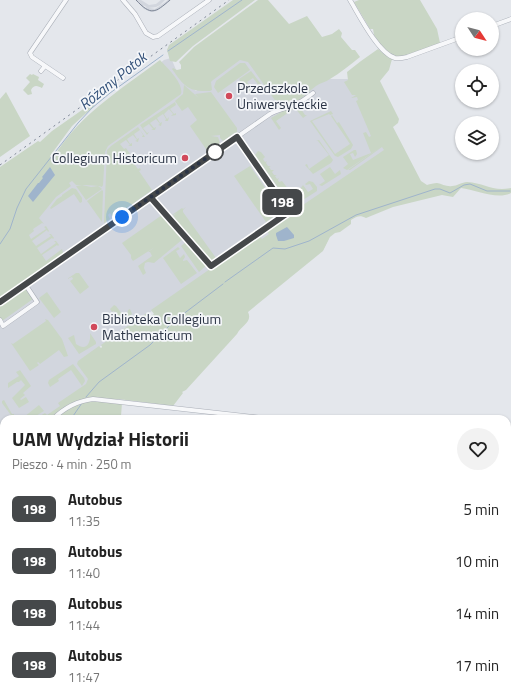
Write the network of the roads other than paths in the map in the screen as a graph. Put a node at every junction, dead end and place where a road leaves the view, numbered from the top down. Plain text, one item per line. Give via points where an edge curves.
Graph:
1 (66, 0) edge
2 (123, 0) edge
3 (209, 0) edge
4 (350, 0) edge
5 (511, 19) edge
6 (499, 23) edge
7 (455, 40) edge
8 (45, 66) junction
9 (41, 71) dead end
10 (63, 78) dead end
11 (313, 93) dead end
12 (25, 284) junction
13 (0, 302) edge
14 (0, 320) edge
15 (58, 415) edge
16 (235, 415) edge

1 - 8 street via 32,48 30,55
2 - 3 street via 151,37 156,37
4 - 7 street via 379,46 394,58 407,57
5 - 6 street
8 - 9 street
8 - 10 street
11 - 12 street via 300,102 279,108
12 - 13 street
12 - 14 street via 37,302 3,326
15 - 16 street via 66,408 93,399

